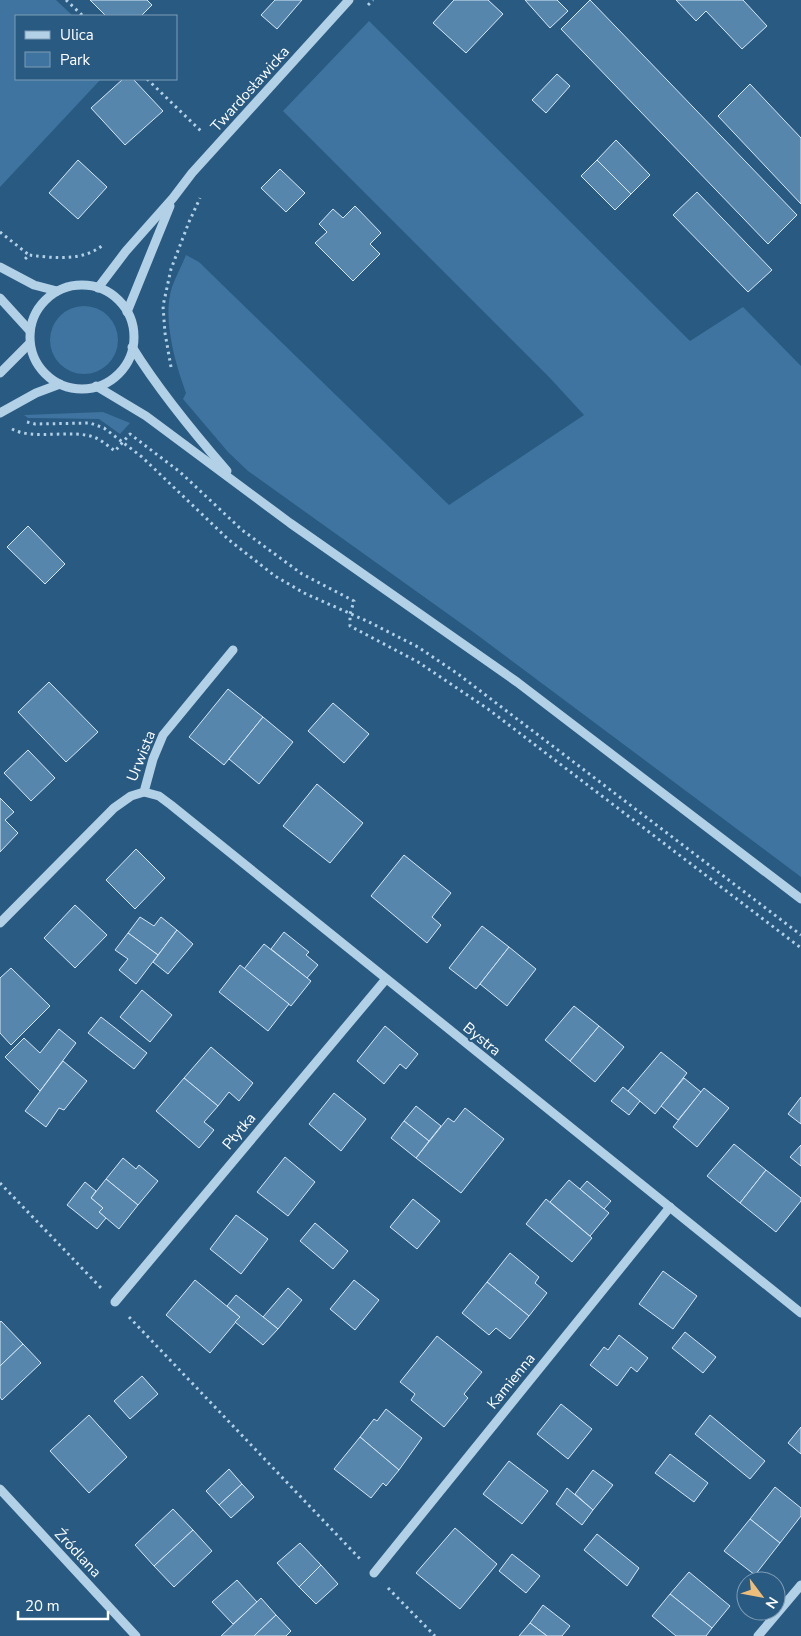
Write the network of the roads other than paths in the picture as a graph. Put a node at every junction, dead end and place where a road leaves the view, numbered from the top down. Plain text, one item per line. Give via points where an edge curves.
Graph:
1 (349, 0) edge
2 (174, 198) junction
3 (0, 267) edge
4 (98, 288) junction
5 (57, 291) junction
6 (0, 298) edge
7 (127, 312) junction
8 (30, 330) junction
9 (30, 343) junction
10 (132, 347) junction
11 (0, 373) edge
12 (60, 384) junction
13 (96, 386) junction
14 (0, 413) edge
15 (238, 485) junction
16 (233, 650) dead end
17 (144, 792) junction
18 (801, 899) edge
19 (0, 923) edge
20 (386, 979) junction
21 (670, 1207) junction
22 (114, 1302) road end
23 (801, 1313) edge
24 (0, 1489) edge
25 (374, 1573) road end
26 (801, 1585) edge
27 (136, 1636) edge
28 (758, 1636) edge

1 - 2 street, Twardosławicka via 192,173
2 - 4 street, Twardosławicka
2 - 7 street, Twardosławicka
3 - 5 street via 34,285
4 - 5 street via 87,285
4 - 7 street via 114,297
5 - 8 street via 40,306
6 - 8 street
7 - 10 street via 134,337
8 - 9 street
9 - 11 street
9 - 12 street via 39,367
10 - 13 street via 126,363 117,374
10 - 15 street via 200,441
12 - 13 street via 75,388
12 - 14 street
13 - 15 street via 146,416
15 - 18 street via 517,682
16 - 17 street, Urwista via 163,735 152,759
17 - 19 street, Urwista via 114,808
17 - 20 street, Bystra via 159,796 171,805
20 - 21 street, Bystra
20 - 22 street, Płytka
21 - 23 street, Bystra
21 - 25 street, Kamienna
24 - 27 street, Źródlana
26 - 28 street

